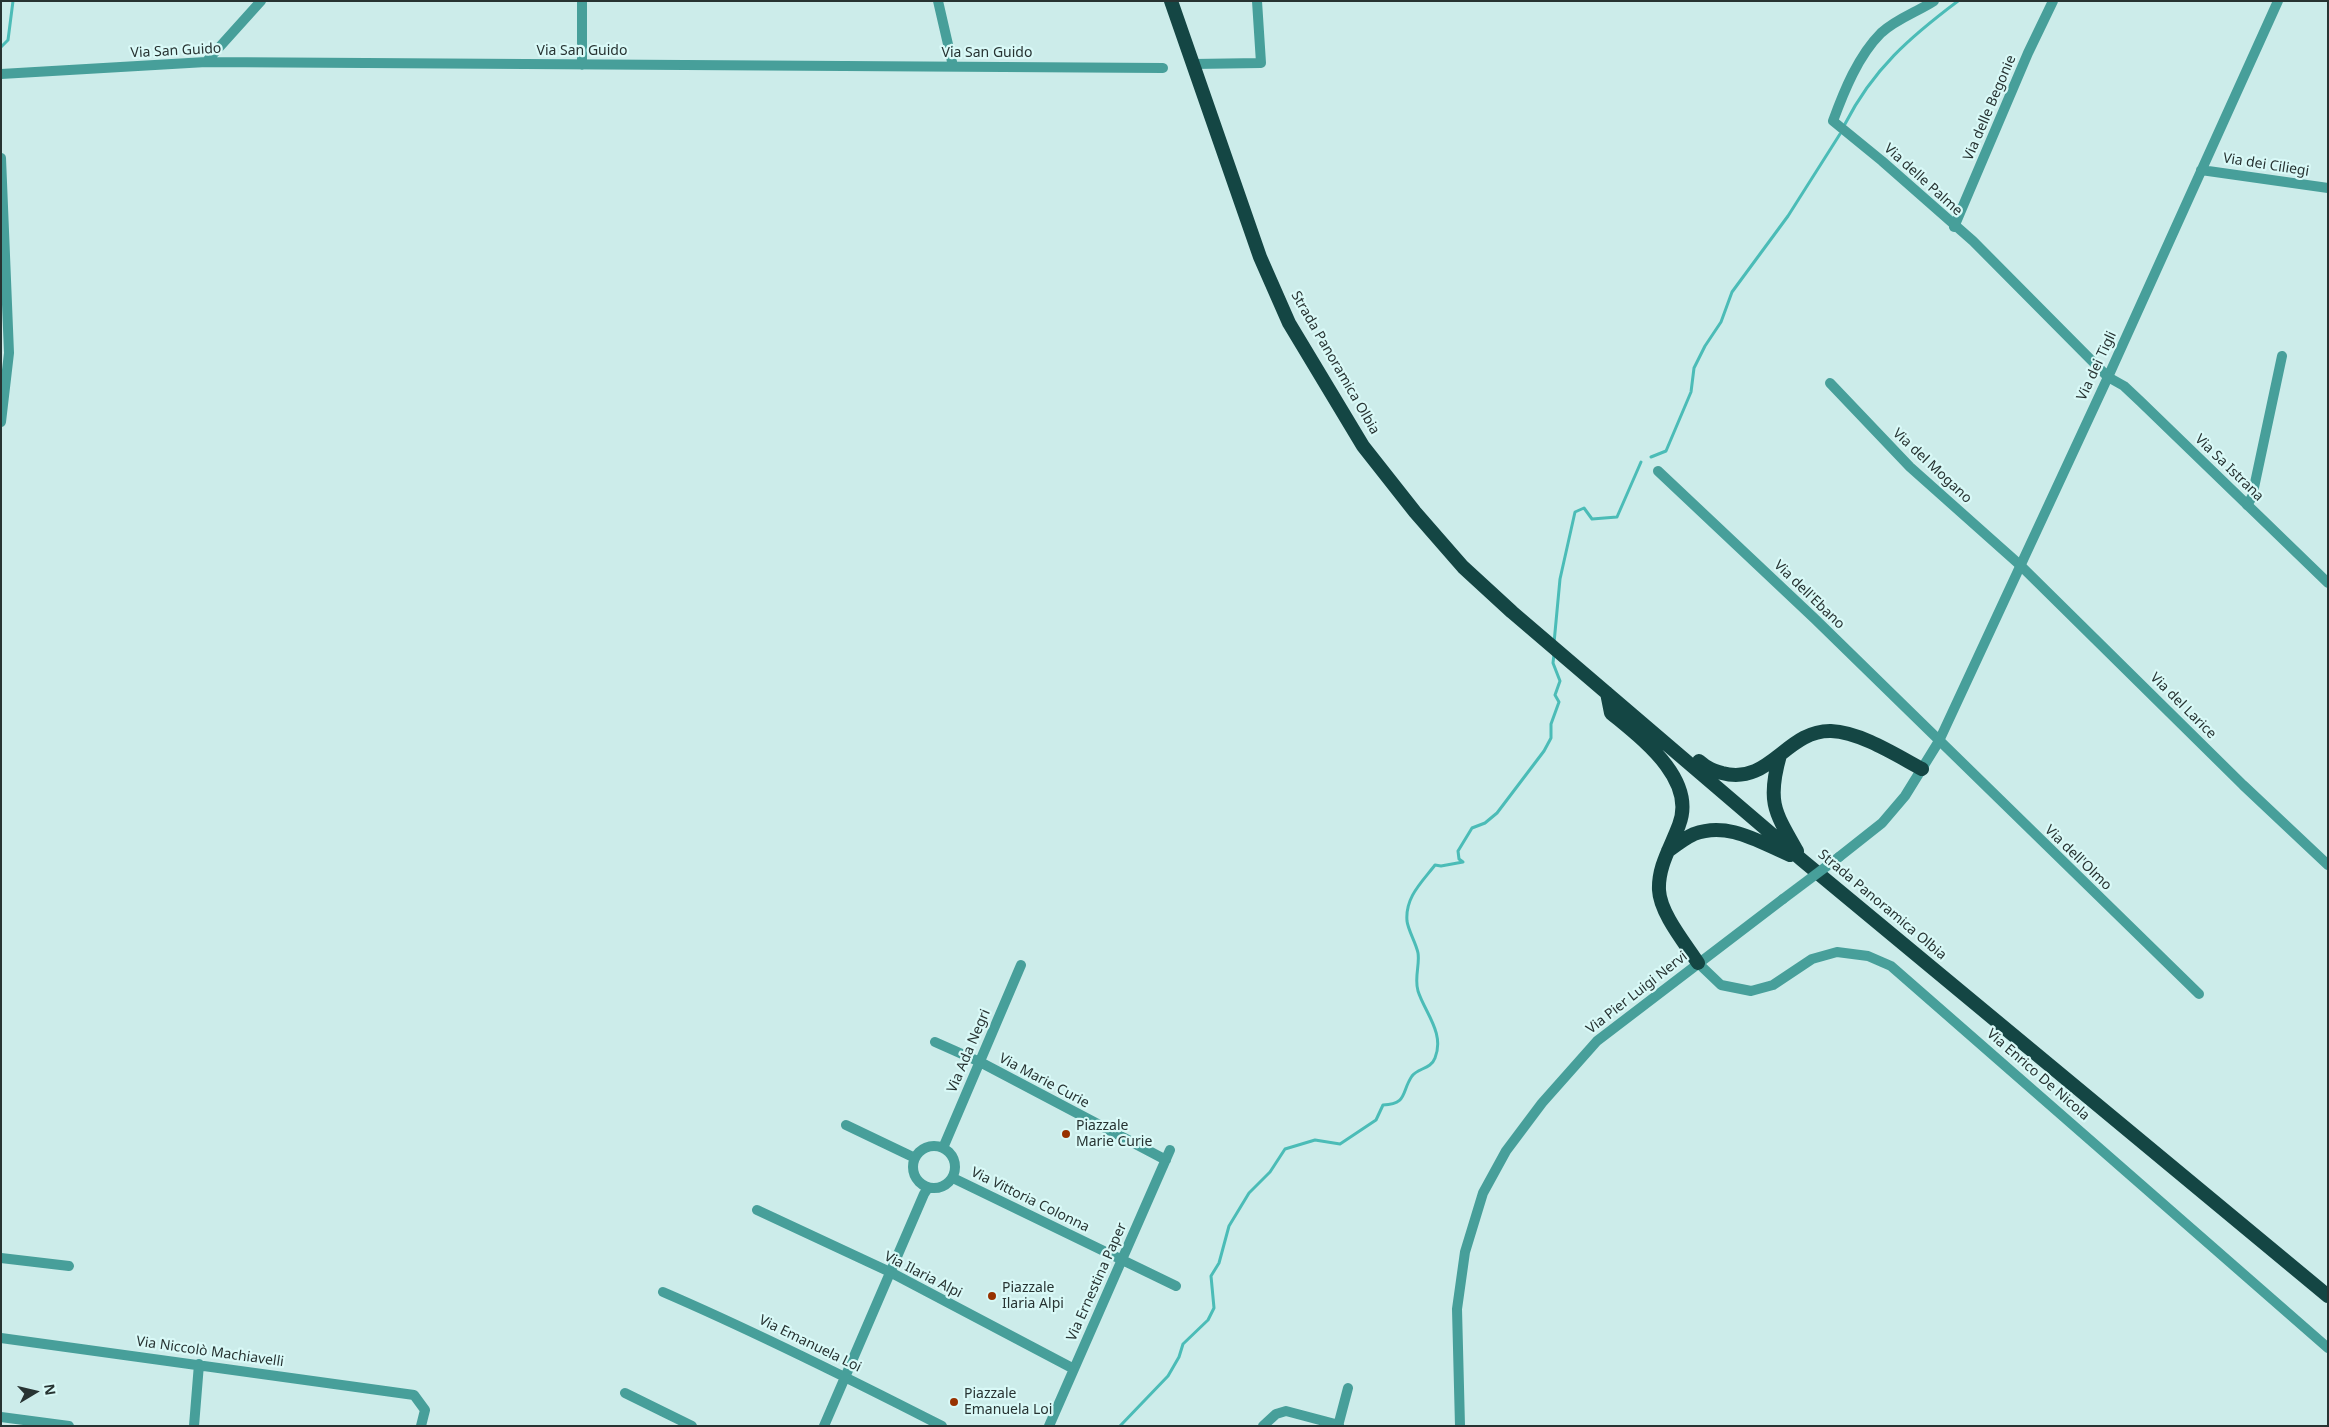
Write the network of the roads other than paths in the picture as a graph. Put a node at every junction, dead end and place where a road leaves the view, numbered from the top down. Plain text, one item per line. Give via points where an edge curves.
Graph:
1 (261, 1) edge
2 (582, 1) edge
3 (938, 1) edge
4 (1171, 1) edge
5 (1257, 1) edge
6 (1934, 1) edge
7 (2052, 1) edge
8 (2278, 1) edge
9 (206, 62) junction
10 (1193, 64) junction
11 (582, 65) junction
12 (953, 66) junction
13 (1163, 68) dead end
14 (1, 74) edge
15 (1, 158) edge
16 (2201, 170) junction
17 (2, 185) edge
18 (2328, 188) edge
19 (1954, 227) junction
20 (4, 293) edge
21 (2282, 356) dead end
22 (2108, 377) junction
23 (1830, 383) dead end
24 (4, 390) edge
25 (1, 422) edge
26 (1658, 471) dead end
27 (2247, 505) junction
28 (2020, 565) junction
29 (2328, 583) edge
30 (1604, 691) junction
31 (1626, 709) junction
32 (1939, 741) junction
33 (1780, 755) junction
34 (1922, 769) junction
35 (1668, 851) junction
36 (1802, 860) junction
37 (2328, 865) edge
38 (1698, 963) junction
39 (1021, 965) dead end
40 (2198, 994) dead end
41 (935, 1042) dead end
42 (980, 1062) junction
43 (846, 1125) dead end
44 (943, 1148) junction
45 (1170, 1150) dead end
46 (915, 1158) junction
47 (1166, 1160) junction
48 (953, 1178) junction
49 (928, 1188) junction
50 (757, 1210) dead end
51 (1, 1258) edge
52 (1122, 1261) junction
53 (69, 1266) dead end
54 (890, 1272) junction
55 (1176, 1286) dead end
56 (664, 1292) dead end
57 (2328, 1296) edge
58 (1, 1338) edge
59 (2328, 1348) edge
60 (199, 1364) junction
61 (1074, 1368) junction
62 (845, 1376) junction
63 (1348, 1388) dead end
64 (626, 1393) dead end
65 (1, 1417) edge
66 (1339, 1425) edge
67 (69, 1426) edge
68 (194, 1426) edge
69 (421, 1426) edge
70 (692, 1426) edge
71 (824, 1426) edge
72 (942, 1426) edge
73 (1050, 1426) edge
74 (1263, 1426) edge
75 (1460, 1426) edge

1 - 9 street
2 - 11 street
3 - 12 street
4 - 10 highway, Strada Panoramica Olbia
5 - 10 street via 1261,63
6 - 19 street, Via delle Palme via 1906,15 1882,33 1862,56 1833,120
7 - 19 street, Via delle Begonie
8 - 16 street, Via dei Tigli
9 - 11 street, Via San Guido
9 - 14 street, Via San Guido
10 - 30 highway, Strada Panoramica Olbia via 1260,257 1289,322 1363,446 1463,567
11 - 12 street, Via San Guido
12 - 13 street, Via San Guido
15 - 17 street
16 - 18 street, Via dei Ciliegi
16 - 22 street, Via dei Tigli
17 - 20 street
19 - 22 street, Via delle Palme via 1972,241
20 - 24 street via 8,354
21 - 27 street via 2252,497
22 - 27 street, Via Sa Istrana via 2124,386
22 - 28 street, Via dei Tigli
23 - 28 street, Via del Mogano via 1910,467
24 - 25 street
26 - 32 street, Via dell'Ebano
27 - 29 street, Via Sa Istrana
28 - 32 street, Via dei Tigli
28 - 37 street, Via del Larice
30 - 31 highway, Strada Panoramica Olbia
30 - 35 highway via 1611,713 1650,744 1671,771 1682,800 1680,823
31 - 33 highway via 1650,718 1708,769 1732,776 1753,774
31 - 36 highway, Strada Panoramica Olbia
32 - 34 street, Via Pier Luigi Nervi
32 - 40 street, Via dell'Olmo
33 - 34 highway via 1796,740 1830,731 1854,735
33 - 36 highway via 1773,780 1773,801
34 - 38 street, Via Pier Luigi Nervi, bridge via 1882,823
35 - 36 highway via 1692,835 1711,829 1733,830
35 - 38 highway via 1660,872 1659,891 1663,906
36 - 57 highway, Strada Panoramica Olbia
38 - 59 street, Via Enrico De Nicola via 1721,985 1751,991 1773,985 1812,960 1837,952 1868,956 1891,966
38 - 75 street, Via Pier Luigi Nervi via 1597,1042 1542,1103 1506,1150 1483,1193 1465,1252 1457,1309
39 - 42 street, Via Ada Negri
41 - 42 street, Via Marie Curie
42 - 44 street, Via Ada Negri
42 - 47 street, Via Marie Curie
43 - 46 street
44 - 46 street via 925,1148
44 - 48 street via 949,1152 956,1166
45 - 47 street, Via Ernestina Paper
46 - 49 street via 914,1175
47 - 52 street, Via Ernestina Paper
48 - 49 street via 945,1186
48 - 52 street, Via Vittoria Colonna
49 - 54 street
50 - 54 street, Via Ilaria Alpi
51 - 53 street
52 - 55 street, Via Vittoria Colonna
52 - 61 street, Via Ernestina Paper
54 - 61 street, Via Ilaria Alpi
54 - 62 street
56 - 62 street, Via Emanuela Loi
58 - 60 street, Via Niccolò Machiavelli
60 - 68 street
60 - 69 street, Via Niccolò Machiavelli via 414,1395 425,1410
61 - 73 street, Via Ernestina Paper
62 - 71 street
62 - 72 street, Via Emanuela Loi
63 - 66 street
64 - 70 street
65 - 67 street
66 - 74 street via 1286,1411 1276,1414

